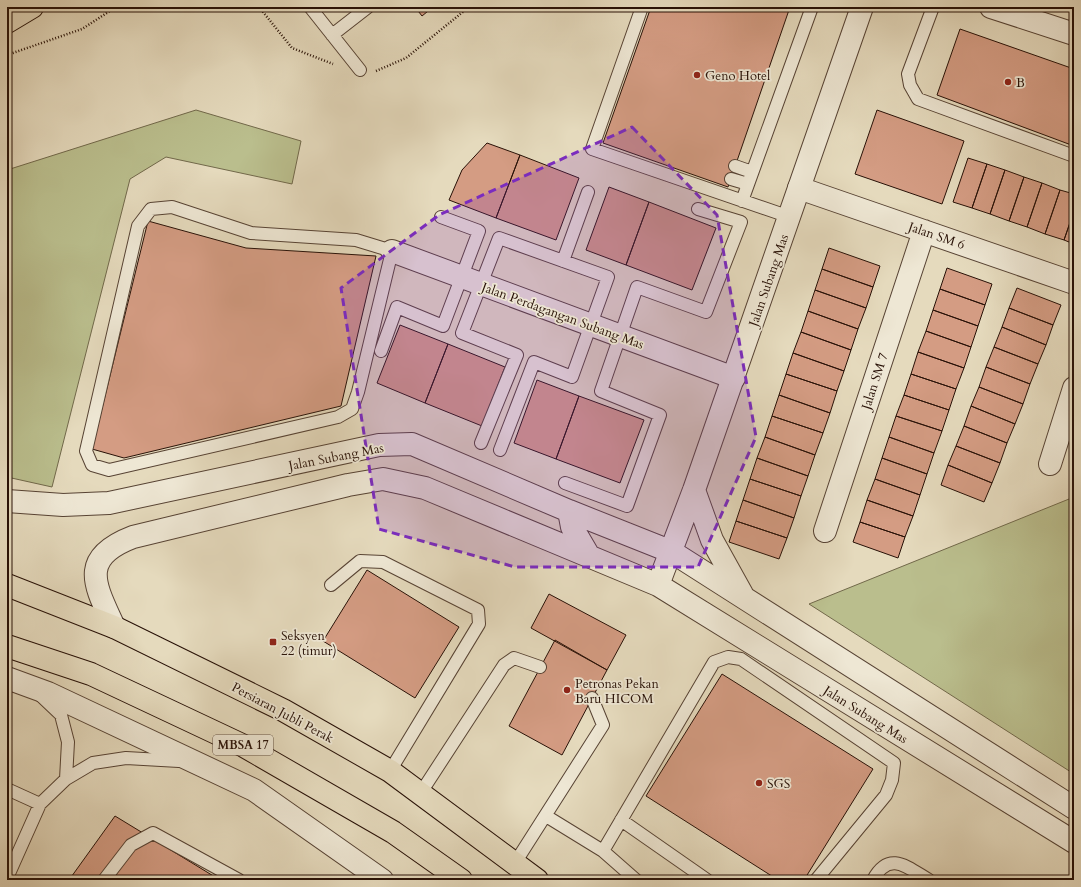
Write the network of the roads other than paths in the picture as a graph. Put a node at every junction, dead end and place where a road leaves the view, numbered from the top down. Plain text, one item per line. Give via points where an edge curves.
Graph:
1 (32, 7) edge
2 (310, 7) edge
3 (368, 7) edge
4 (642, 7) edge
5 (812, 7) edge
6 (862, 7) edge
7 (933, 7) edge
8 (991, 7) edge
9 (7, 22) edge
10 (1074, 34) edge
11 (332, 35) junction
12 (360, 70) dead end
13 (1074, 156) edge
14 (735, 166) dead end
15 (752, 172) junction
16 (730, 179) dead end
17 (748, 184) junction
18 (799, 188) junction
19 (588, 192) dead end
20 (742, 201) junction
21 (698, 208) dead end
22 (790, 217) junction
23 (441, 218) dead end
24 (924, 231) junction
25 (392, 251) junction
26 (563, 261) junction
27 (471, 281) junction
28 (1074, 283) edge
29 (590, 325) junction
30 (620, 336) junction
31 (381, 351) dead end
32 (734, 378) junction
33 (1074, 388) edge
34 (481, 443) dead end
35 (500, 450) dead end
36 (1050, 464) dead end
37 (564, 482) dead end
38 (694, 490) junction
39 (7, 501) edge
40 (569, 511) junction
41 (825, 532) dead end
42 (672, 552) junction
43 (589, 556) junction
44 (7, 585) edge
45 (331, 585) dead end
46 (658, 586) junction
47 (744, 597) junction
48 (114, 627) junction
49 (7, 646) edge
50 (540, 667) dead end
51 (7, 678) edge
52 (32, 687) junction
53 (592, 698) dead end
54 (196, 761) junction
55 (390, 771) junction
56 (66, 779) junction
57 (7, 789) edge
58 (420, 794) junction
59 (40, 804) junction
60 (1074, 808) edge
61 (546, 816) junction
62 (621, 820) junction
63 (1068, 833) edge
64 (603, 851) junction
65 (515, 863) junction
66 (7, 878) edge
67 (104, 880) edge
68 (239, 880) edge
69 (382, 880) edge
70 (461, 880) edge
71 (537, 880) edge
72 (636, 880) edge
73 (707, 880) edge
74 (816, 880) edge
75 (874, 880) edge
76 (929, 880) edge

1 - 9 main road
2 - 11 lane
3 - 11 lane
4 - 20 lane via 592,149
5 - 15 lane
6 - 18 street, Jalan Subang Mas
7 - 13 lane via 908,74 910,85 918,99
8 - 10 street
11 - 12 lane
14 - 15 lane
15 - 17 lane
16 - 17 lane
17 - 20 lane
18 - 22 street, Jalan Subang Mas
18 - 24 street, Jalan SM 6
19 - 26 lane
20 - 22 lane
21 - 30 lane via 741,222 706,312 637,287
22 - 32 street, Jalan Subang Mas
23 - 27 lane via 479,231
24 - 28 street, Jalan SM 6
24 - 41 street, Jalan SM 7
25 - 25 lane via 356,240 251,233 172,207 151,209 138,226 86,451 92,465 109,470 338,417 352,409
25 - 27 street, Jalan Perdagangan Subang Mas
26 - 27 lane via 499,238
26 - 29 lane via 608,277
27 - 29 street, Jalan Perdagangan Subang Mas
27 - 31 lane via 443,326 397,307
27 - 34 lane via 462,333 517,355
29 - 30 street, Jalan Perdagangan Subang Mas
29 - 35 lane via 572,377 534,362
30 - 32 street, Jalan Perdagangan Subang Mas
30 - 37 lane via 601,391 660,415 627,506
32 - 38 street, Jalan Subang Mas
33 - 36 street
38 - 42 street, Jalan Subang Mas
38 - 47 street via 712,540
39 - 40 street, Jalan Subang Mas via 63,505 108,503 380,445 412,444
40 - 42 street, Jalan Subang Mas
40 - 43 street via 572,527
42 - 46 street, Jalan Subang Mas
42 - 47 street, Jalan Subang Mas
43 - 46 street, Jalan Subang Mas
43 - 48 street, Jalan Subang Mas via 424,488 383,480 348,485 133,537 115,544 100,556 95,572 100,597
44 - 48 main road, Persiaran Jubli Perak
45 - 55 lane via 360,561 382,562 478,610 479,624
46 - 63 street, Jalan Subang Mas
47 - 60 street, Jalan Subang Mas
48 - 55 main road, Persiaran Jubli Perak via 284,710
49 - 70 main road, MBSA 17 via 91,674 244,746 393,832
50 - 58 lane via 514,658 504,665
51 - 52 street
52 - 54 street
52 - 56 lane via 61,715 68,742
53 - 61 lane via 603,725
54 - 56 lane via 126,758 93,764
54 - 69 street via 254,790
55 - 58 main road, Persiaran Jubli Perak
56 - 59 lane
57 - 59 lane
58 - 65 main road, Persiaran Jubli Perak
59 - 66 lane
61 - 64 lane
61 - 65 lane
62 - 64 lane
62 - 73 lane
62 - 74 lane via 714,662 728,657 741,659 894,763 892,780 886,795
64 - 72 lane
65 - 71 main road, Persiaran Jubli Perak
67 - 68 lane via 131,845 153,833
75 - 76 lane via 879,870 890,863 902,864

